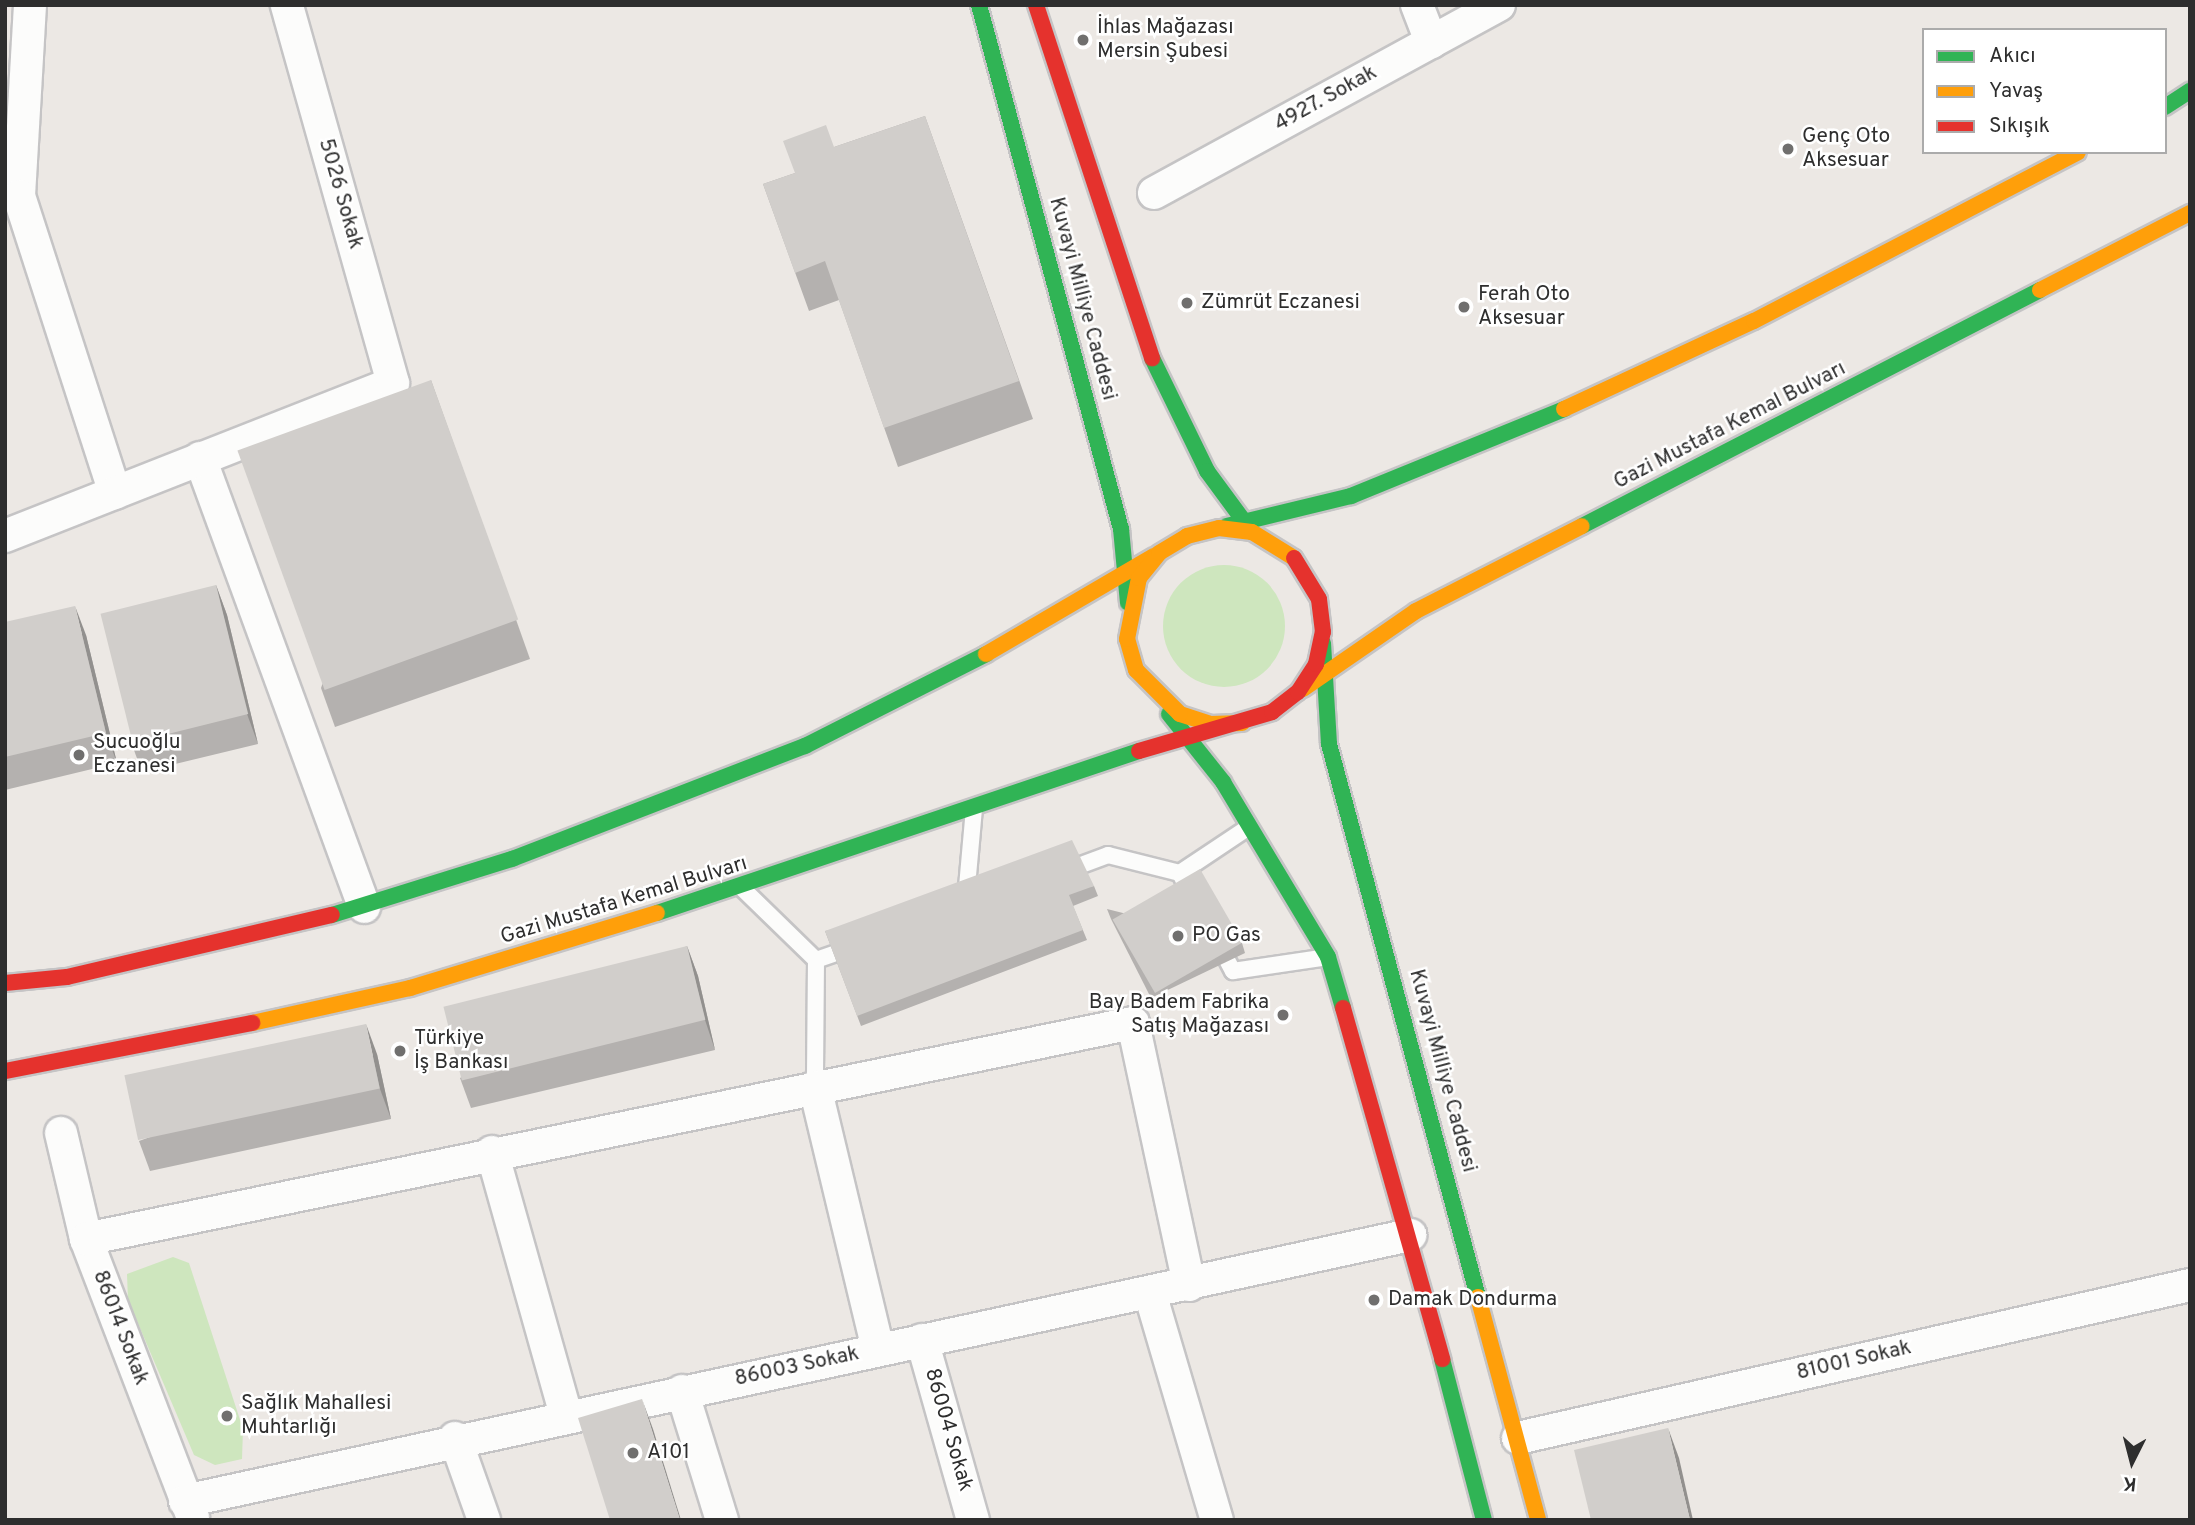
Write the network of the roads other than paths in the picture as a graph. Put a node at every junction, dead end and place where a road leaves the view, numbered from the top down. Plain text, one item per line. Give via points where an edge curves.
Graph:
1 (30, 5) edge
2 (287, 5) edge
3 (979, 5) edge
4 (1036, 5) edge
5 (1418, 5) edge
6 (1499, 5) edge
7 (1431, 42) junction
8 (2190, 91) edge
9 (2167, 106) edge
10 (2074, 154) edge
11 (1154, 193) dead end
12 (2190, 213) edge
13 (200, 458) junction
14 (115, 493) junction
15 (1248, 527) junction
16 (5, 536) edge
17 (1159, 553) junction
18 (1125, 573) junction
19 (1128, 608) junction
20 (1323, 632) junction
21 (1325, 673) junction
22 (1298, 692) junction
23 (1154, 695) junction
24 (1242, 723) junction
25 (1188, 738) junction
26 (974, 808) junction
27 (1250, 828) junction
28 (1180, 873) junction
29 (1043, 879) edge
30 (742, 888) junction
31 (991, 898) edge
32 (1193, 898) edge
33 (364, 907) junction
34 (1206, 922) edge
35 (865, 943) edge
36 (1328, 957) junction
37 (816, 960) junction
38 (5, 983) edge
39 (5, 1070) edge
40 (815, 1087) junction
41 (61, 1133) dead end
42 (492, 1152) junction
43 (1410, 1234) junction
44 (86, 1239) junction
45 (1189, 1285) junction
46 (2190, 1285) edge
47 (1150, 1293) junction
48 (922, 1340) junction
49 (878, 1350) junction
50 (682, 1391) junction
51 (566, 1416) junction
52 (455, 1438) junction
53 (1518, 1438) junction
54 (189, 1511) edge
55 (484, 1520) edge
56 (722, 1520) edge
57 (973, 1520) edge
58 (1217, 1520) edge
59 (1484, 1520) edge
60 (1538, 1520) edge

1 - 14 street via 19,196
2 - 13 street, 5026 Sokak via 393,383
3 - 18 main road, Kuvayi Milliye Caddesi via 1077,356 1121,529
4 - 15 main road, Kuvayi Milliye Caddesi via 1162,387 1208,471
5 - 7 street
6 - 7 street, 4927. Sokak
7 - 11 street, 4927. Sokak
8 - 9 main road
10 - 15 main road via 1754,321 1475,450 1351,496
12 - 21 main road, Gazi Mustafa Kemal Bulvarı via 1416,611
13 - 14 street
13 - 33 street
14 - 16 street
15 - 17 main road via 1187,536
15 - 20 main road via 1282,546 1305,570 1319,599
17 - 18 main road
17 - 19 main road via 1139,578
18 - 19 main road, Kuvayi Milliye Caddesi
18 - 33 main road via 947,677 805,746 512,859
19 - 23 main road via 1133,660
20 - 21 main road, Kuvayi Milliye Caddesi
20 - 22 main road via 1316,664
21 - 22 main road, Gazi Mustafa Kemal Bulvarı
21 - 53 main road, Kuvayi Milliye Caddesi via 1329,744
22 - 24 main road via 1272,712
23 - 24 main road via 1211,724
23 - 25 main road
24 - 25 main road, Gazi Mustafa Kemal Bulvarı
25 - 26 main road, Gazi Mustafa Kemal Bulvarı via 1062,772
25 - 27 main road
26 - 30 main road, Gazi Mustafa Kemal Bulvarı
26 - 31 lane via 958,910
27 - 28 lane
27 - 36 main road
28 - 29 lane via 1108,855
28 - 32 lane
30 - 37 lane
30 - 39 main road, Gazi Mustafa Kemal Bulvarı via 410,988 114,1054
33 - 38 main road via 67,977
34 - 36 lane via 1233,971
35 - 37 lane
36 - 43 main road
37 - 40 lane
40 - 42 street
40 - 45 street via 1133,1023
40 - 49 street
41 - 44 street, 86014 Sokak
42 - 44 street
42 - 51 street
43 - 45 street, 86003 Sokak
43 - 59 main road
44 - 54 street, 86014 Sokak
45 - 47 street, 86003 Sokak
46 - 53 street, 81001 Sokak
47 - 48 street, 86003 Sokak
47 - 58 street
48 - 49 street, 86003 Sokak
48 - 57 street, 86004 Sokak
49 - 50 street, 86003 Sokak
50 - 51 street, 86003 Sokak
50 - 56 street
51 - 52 street, 86003 Sokak
52 - 54 street, 86003 Sokak
52 - 55 street
53 - 60 main road, Kuvayi Milliye Caddesi

